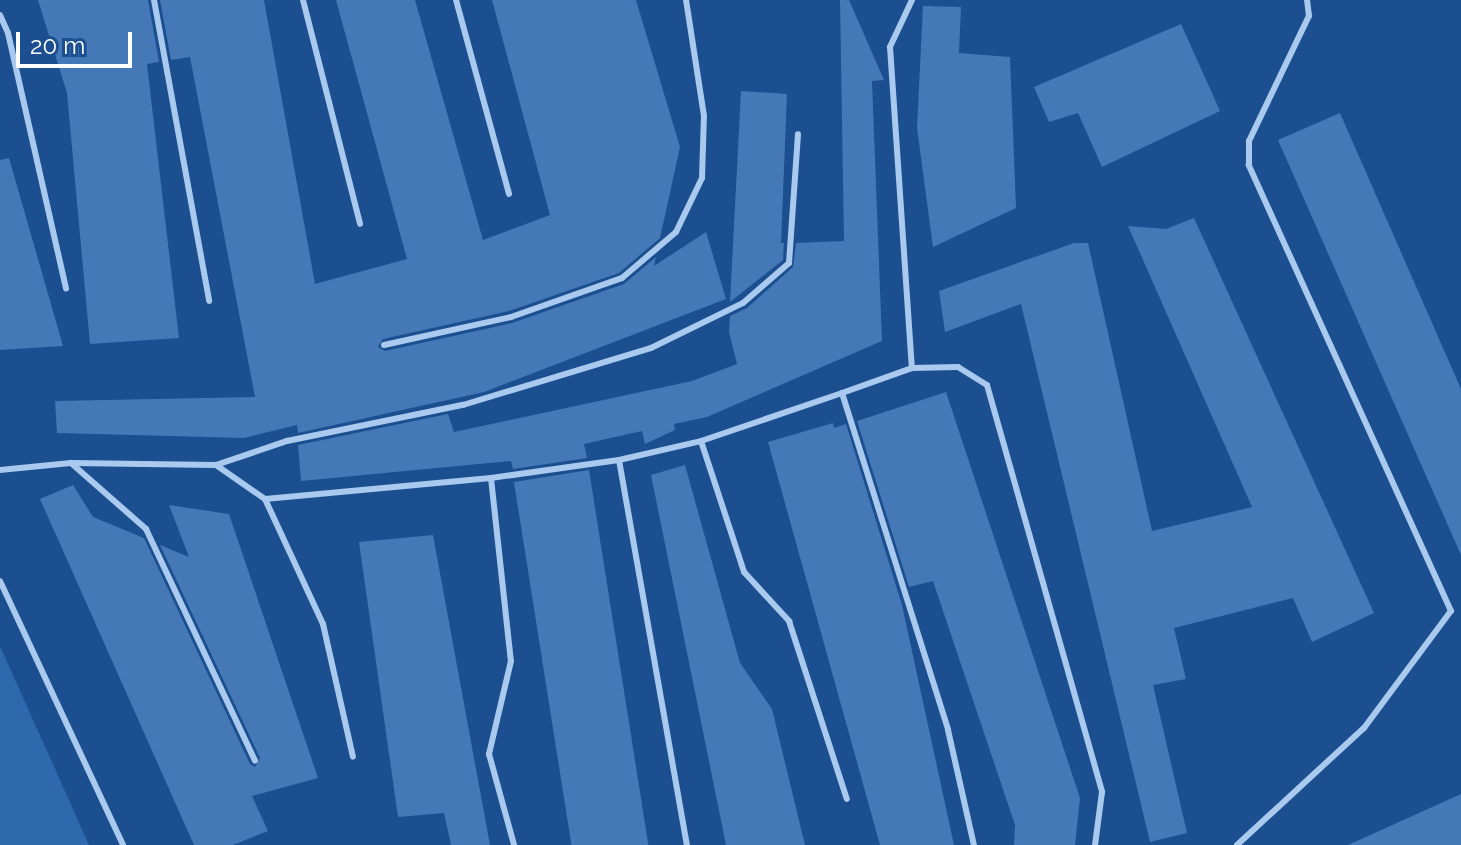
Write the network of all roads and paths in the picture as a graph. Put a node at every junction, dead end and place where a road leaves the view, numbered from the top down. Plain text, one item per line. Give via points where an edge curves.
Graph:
1 (154, 0) edge
2 (303, 0) edge
3 (456, 0) edge
4 (686, 0) edge
5 (912, 0) edge
6 (1307, 0) edge
7 (0, 15) edge
8 (798, 134) dead end
9 (509, 194) dead end
10 (360, 224) dead end
11 (66, 289) dead end
12 (209, 301) dead end
13 (384, 345) dead end
14 (912, 368) junction
15 (842, 393) junction
16 (701, 441) junction
17 (619, 460) junction
18 (71, 463) junction
19 (216, 465) junction
20 (0, 470) edge
21 (491, 478) junction
22 (265, 499) junction
23 (0, 581) edge
24 (353, 757) dead end
25 (255, 761) dead end
26 (847, 799) dead end
27 (123, 845) edge
28 (514, 845) edge
29 (687, 845) edge
30 (974, 845) edge
31 (1095, 845) edge
32 (1237, 845) edge

1 - 12 lane
2 - 10 lane
3 - 9 lane
4 - 13 lane via 704,116 702,178 676,232 622,278 511,317
5 - 14 lane via 890,47
6 - 32 lane via 1309,16 1249,141 1249,165 1451,611 1364,728
7 - 11 lane
8 - 19 lane via 789,263 743,303 651,348 593,366 463,405 287,441
14 - 15 lane
14 - 31 lane via 958,367 987,385 1102,792
15 - 16 lane
15 - 30 lane via 948,730
16 - 17 lane
16 - 26 lane via 744,572 789,621
17 - 21 lane
17 - 29 lane
18 - 19 lane
18 - 20 lane
18 - 25 lane via 146,529
19 - 22 lane
21 - 22 lane
21 - 28 lane via 511,661 489,754
22 - 24 lane via 323,624
23 - 27 lane

